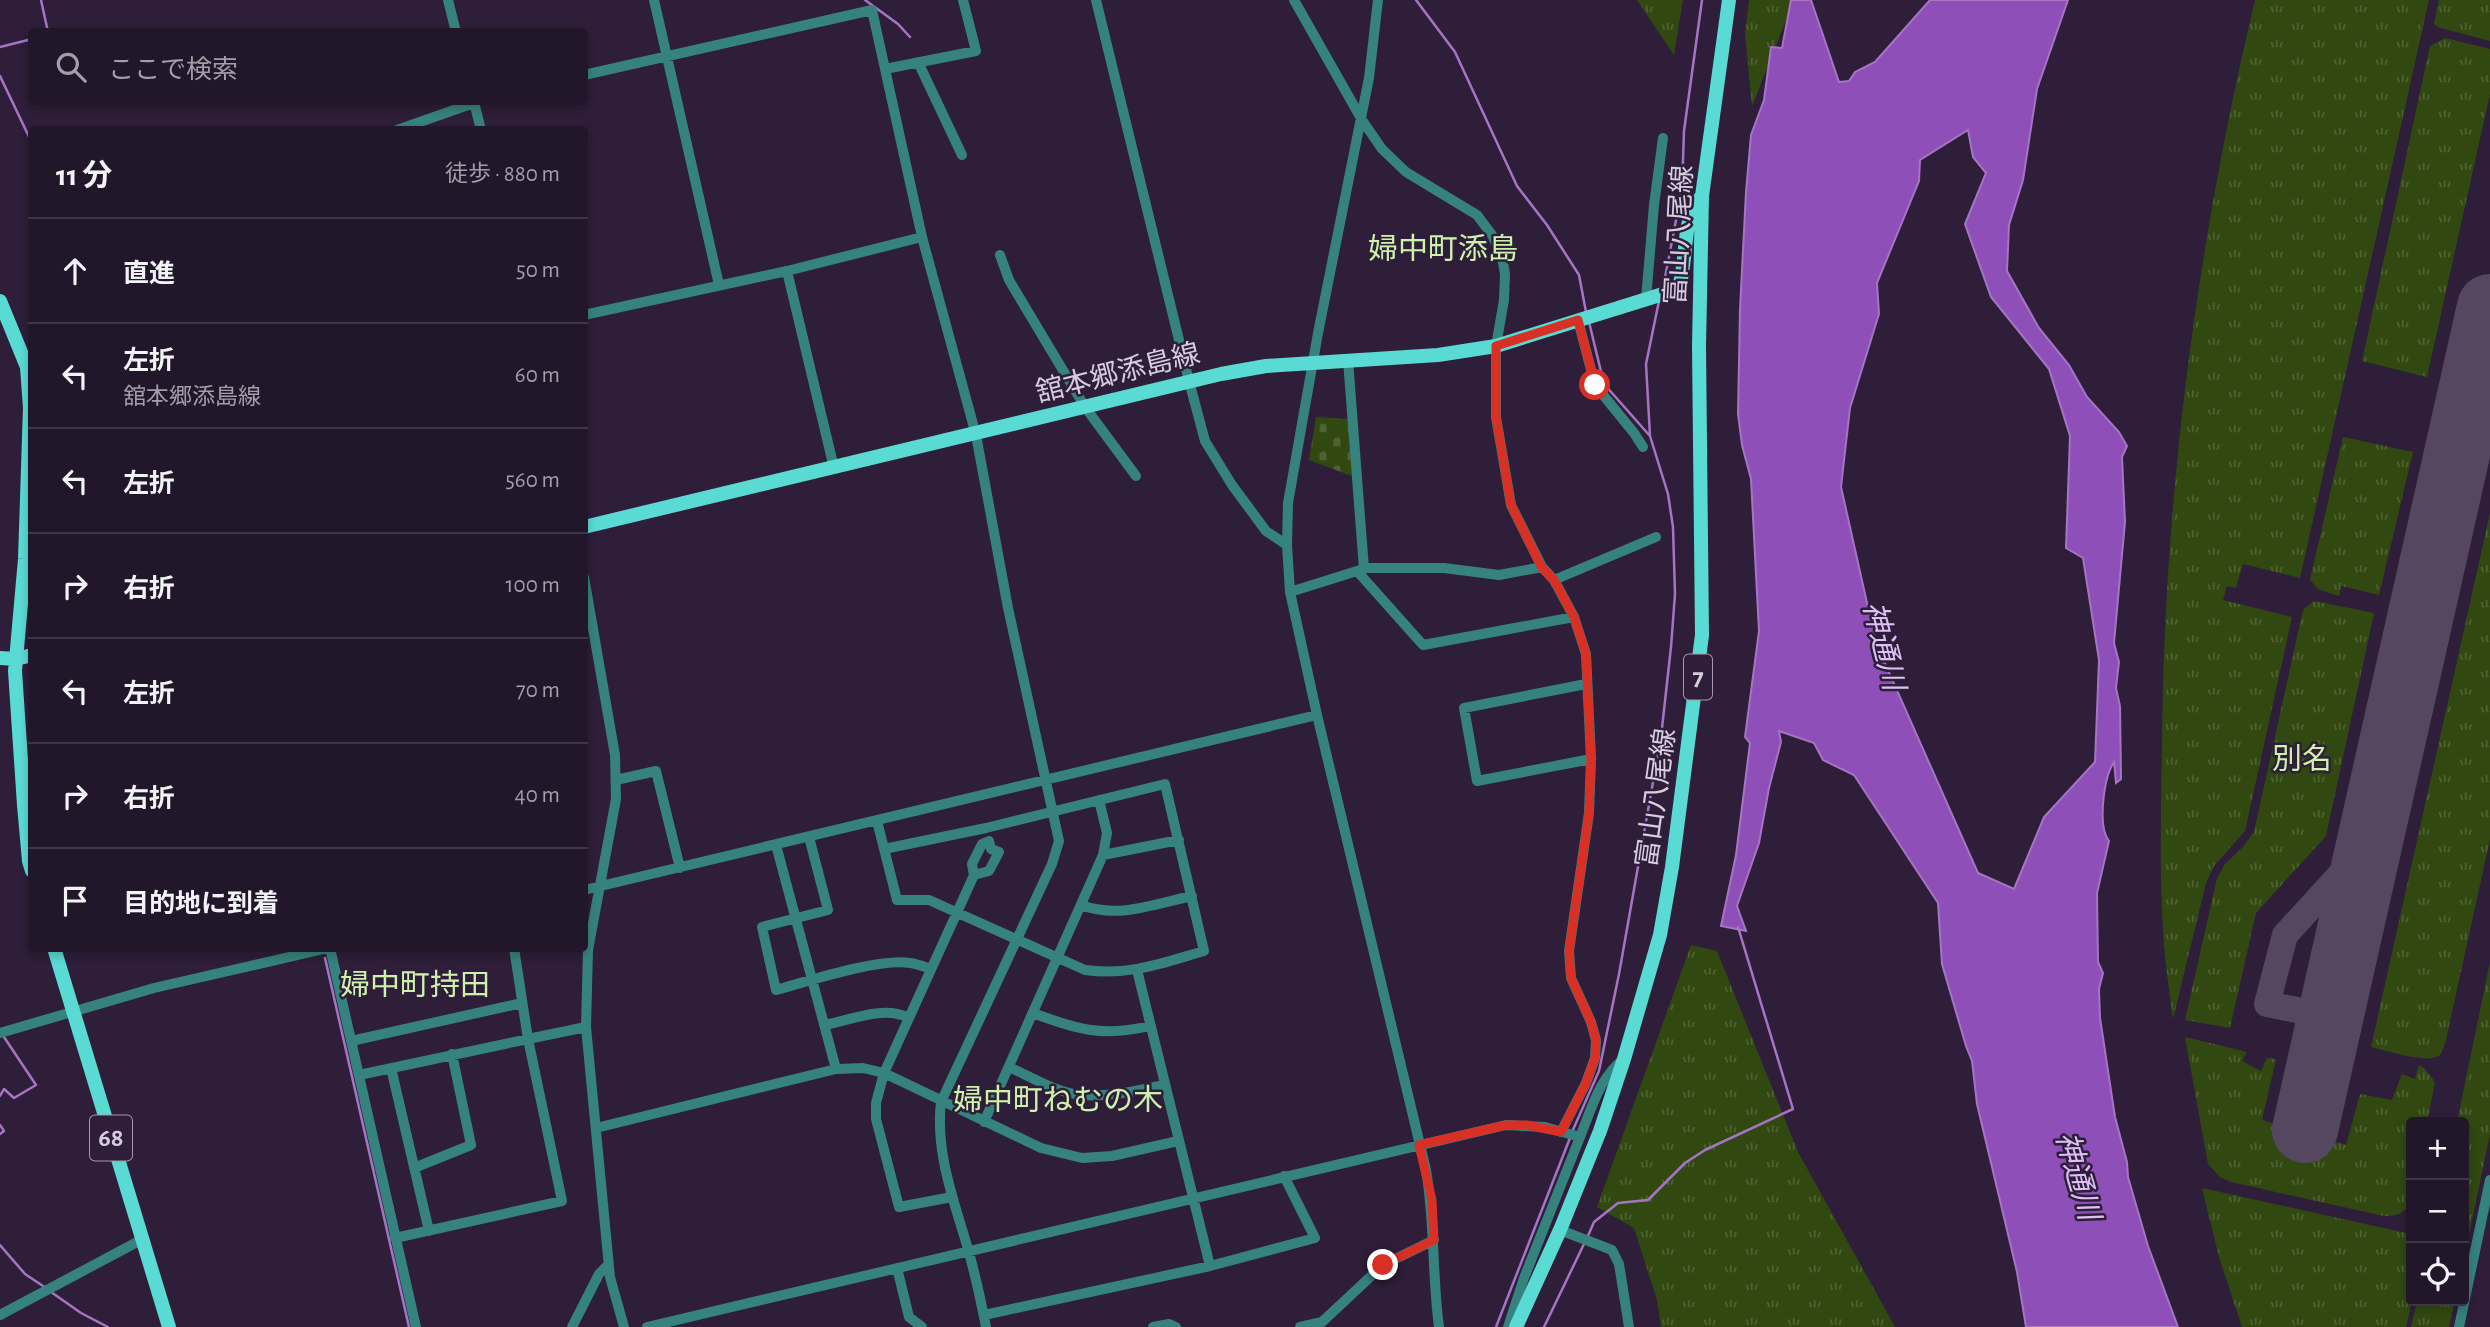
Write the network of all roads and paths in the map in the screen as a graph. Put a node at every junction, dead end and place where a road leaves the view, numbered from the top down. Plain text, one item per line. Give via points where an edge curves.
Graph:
1 (448, 0) edge
2 (654, 0) edge
3 (963, 0) edge
4 (1096, 0) edge
5 (1294, 0) edge
6 (1378, 0) edge
7 (1729, 0) edge
8 (455, 28) edge
9 (668, 57) junction
10 (918, 62) junction
11 (885, 69) junction
12 (588, 74) edge
13 (465, 105) edge
14 (475, 105) edge
15 (1362, 120) junction
16 (405, 126) edge
17 (480, 126) edge
18 (1663, 138) dead end
19 (961, 155) dead end
20 (1702, 196) junction
21 (922, 237) junction
22 (1000, 255) dead end
23 (787, 271) junction
24 (719, 285) junction
25 (1657, 296) junction
26 (0, 301) edge
27 (588, 314) edge
28 (1578, 320) junction
29 (1496, 346) junction
30 (1348, 360) junction
31 (1314, 362) junction
32 (28, 381) edge
33 (1189, 381) junction
34 (1085, 407) junction
35 (976, 435) junction
36 (1643, 447) dead end
37 (28, 468) edge
38 (834, 468) junction
39 (1136, 475) dead end
40 (588, 526) edge
41 (1656, 537) dead end
42 (1287, 545) junction
43 (1542, 568) junction
44 (1360, 570) junction
45 (1554, 580) junction
46 (1290, 592) junction
47 (588, 600) edge
48 (1574, 617) junction
49 (28, 657) edge
50 (0, 658) edge
51 (16, 659) junction
52 (1586, 684) junction
53 (1317, 715) junction
54 (1591, 759) junction
55 (616, 780) junction
56 (1047, 780) junction
57 (1099, 800) junction
58 (1054, 810) junction
59 (877, 821) junction
60 (986, 828) junction
61 (810, 837) junction
62 (989, 841) junction
63 (1179, 841) junction
64 (776, 845) junction
65 (884, 849) junction
66 (28, 850) edge
67 (1103, 855) junction
68 (680, 868) junction
69 (974, 875) junction
70 (601, 886) junction
71 (588, 889) edge
72 (1192, 896) junction
73 (1081, 905) junction
74 (958, 912) junction
75 (795, 918) junction
76 (1017, 938) junction
77 (588, 950) edge
78 (55, 952) edge
79 (312, 952) edge
80 (330, 952) edge
81 (515, 952) edge
82 (588, 952) edge
83 (1058, 957) junction
84 (931, 969) junction
85 (1137, 970) junction
86 (812, 981) junction
87 (522, 1003) junction
88 (73, 1013) junction
89 (1033, 1013) junction
90 (909, 1018) junction
91 (824, 1026) junction
92 (1150, 1026) junction
93 (586, 1027) junction
94 (0, 1033) edge
95 (528, 1039) junction
96 (351, 1041) junction
97 (452, 1054) junction
98 (1624, 1059) junction
99 (1009, 1067) junction
100 (391, 1068) junction
101 (836, 1069) junction
102 (884, 1073) junction
103 (359, 1075) junction
104 (1164, 1085) junction
105 (941, 1102) junction
106 (984, 1122) junction
107 (596, 1128) junction
108 (1571, 1134) junction
109 (1178, 1141) junction
110 (1419, 1145) junction
111 (414, 1168) junction
112 (1284, 1176) junction
113 (2490, 1180) edge
114 (952, 1197) junction
115 (1192, 1200) junction
116 (1560, 1230) junction
117 (429, 1231) junction
118 (395, 1238) junction
119 (141, 1240) junction
120 (1434, 1240) junction
121 (969, 1252) junction
122 (608, 1265) junction
123 (1210, 1266) junction
124 (897, 1268) junction
125 (0, 1315) edge
126 (985, 1321) edge
127 (169, 1327) edge
128 (416, 1327) edge
129 (572, 1327) edge
130 (624, 1327) edge
131 (647, 1327) edge
132 (922, 1327) edge
133 (1153, 1327) edge
134 (1176, 1327) edge
135 (1300, 1327) edge
136 (1439, 1327) edge
137 (1508, 1327) edge
138 (1516, 1327) edge
139 (1629, 1327) edge
140 (2459, 1327) edge

1 - 8 street
2 - 9 street
3 - 10 street via 976,51
4 - 33 street
5 - 15 street
6 - 15 street
7 - 20 main road, 富山八尾線 / 7
9 - 11 street via 872,10
9 - 12 street
9 - 24 street
10 - 11 street
10 - 19 street
11 - 21 street
13 - 16 street
14 - 17 street
15 - 29 street via 1406,172 1477,215 1492,235 1505,274
15 - 31 street
18 - 25 street via 1654,205
20 - 25 main road via 1693,206 1679,287
20 - 98 main road, 富山八尾線 / 7 via 1702,635 1660,935
21 - 23 street
21 - 35 street
22 - 34 street via 1009,280
23 - 24 street
23 - 38 street
24 - 27 street
25 - 28 main road, 舘本郷添島線
26 - 32 main road via 27,367
28 - 29 main road, 舘本郷添島線
28 - 36 street via 1595,385
29 - 30 main road, 舘本郷添島線
29 - 43 street via 1496,417 1511,505
30 - 31 main road, 舘本郷添島線
30 - 44 street
31 - 33 main road, 舘本郷添島線
31 - 42 street via 1288,503
33 - 34 main road, 舘本郷添島線
33 - 42 street via 1205,441 1266,531
34 - 35 main road, 舘本郷添島線
34 - 39 street
35 - 38 main road, 舘本郷添島線
35 - 56 street via 1008,608
37 - 51 main road
38 - 40 main road, 舘本郷添島線
41 - 45 street
42 - 46 street
43 - 44 street via 1499,575 1444,568
43 - 45 street
44 - 46 street
44 - 48 street via 1423,645
45 - 48 street
46 - 53 street
47 - 55 street
48 - 52 street via 1586,654
49 - 51 main road
50 - 51 main road
51 - 66 main road
52 - 54 street
52 - 54 street via 1464,708 1477,781
53 - 56 street
53 - 110 street
54 - 108 street via 1589,813 1569,951 1571,978 1596,1040 1595,1058
55 - 68 street via 656,771
55 - 70 street
56 - 58 street
56 - 59 street
57 - 58 street
57 - 63 street via 1166,784
57 - 67 street via 1107,833
58 - 60 street
58 - 76 street via 1059,841
59 - 61 street
59 - 65 street
60 - 62 street
60 - 65 street
61 - 64 street
61 - 75 street via 828,910
62 - 69 street via 982,844 972,864
62 - 69 street via 991,849 999,852 989,871
63 - 67 street
63 - 72 street
64 - 68 street
64 - 75 street
65 - 74 street via 897,900 929,900
67 - 73 street
68 - 70 street
69 - 74 street
70 - 71 street
70 - 77 street
72 - 73 street via 1116,912
72 - 85 street via 1204,951
73 - 83 street
74 - 76 street
74 - 84 street
75 - 86 street
75 - 86 street via 762,927 776,990
76 - 83 street
76 - 105 street
78 - 88 main road, 68
79 - 88 street via 154,988
80 - 96 street
81 - 87 street
82 - 93 street
83 - 85 street via 1085,970
83 - 89 street
84 - 86 street via 900,962
84 - 90 street
85 - 92 street
86 - 91 street
87 - 95 street
87 - 96 street
88 - 94 street
88 - 119 main road, 68
89 - 92 street via 1098,1032
89 - 99 street
90 - 91 street via 886,1012
90 - 102 street
91 - 101 street
92 - 104 street
93 - 95 street
93 - 107 street
95 - 97 street
95 - 117 street via 562,1201
96 - 103 street
97 - 100 street
97 - 111 street via 471,1145
98 - 108 street via 1613,1067
98 - 116 main road, 富山八尾線 / 7
99 - 104 street via 1080,1095 1116,1095
99 - 106 street
100 - 103 street
100 - 111 street
101 - 102 street
101 - 107 street
102 - 105 street
102 - 114 street via 876,1119 899,1207
103 - 118 street
104 - 109 street
105 - 106 street
105 - 114 street via 940,1139
106 - 109 street via 1041,1148 1082,1158
107 - 122 street
108 - 110 street via 1506,1125
108 - 137 street
109 - 115 street
110 - 112 street
110 - 120 street via 1432,1200
111 - 117 street
112 - 115 street
112 - 123 street via 1315,1238
113 - 140 street
114 - 121 street
115 - 121 street
115 - 123 street
116 - 138 main road, 富山八尾線 / 7
116 - 139 street via 1612,1250 1619,1265
117 - 118 street
118 - 128 street
119 - 125 street
119 - 127 main road, 68
120 - 135 street via 1383,1265 1322,1322
120 - 136 street
121 - 124 street
121 - 126 street
122 - 129 street
122 - 130 street
123 - 126 street
124 - 131 street
124 - 132 street via 909,1317
133 - 134 street

